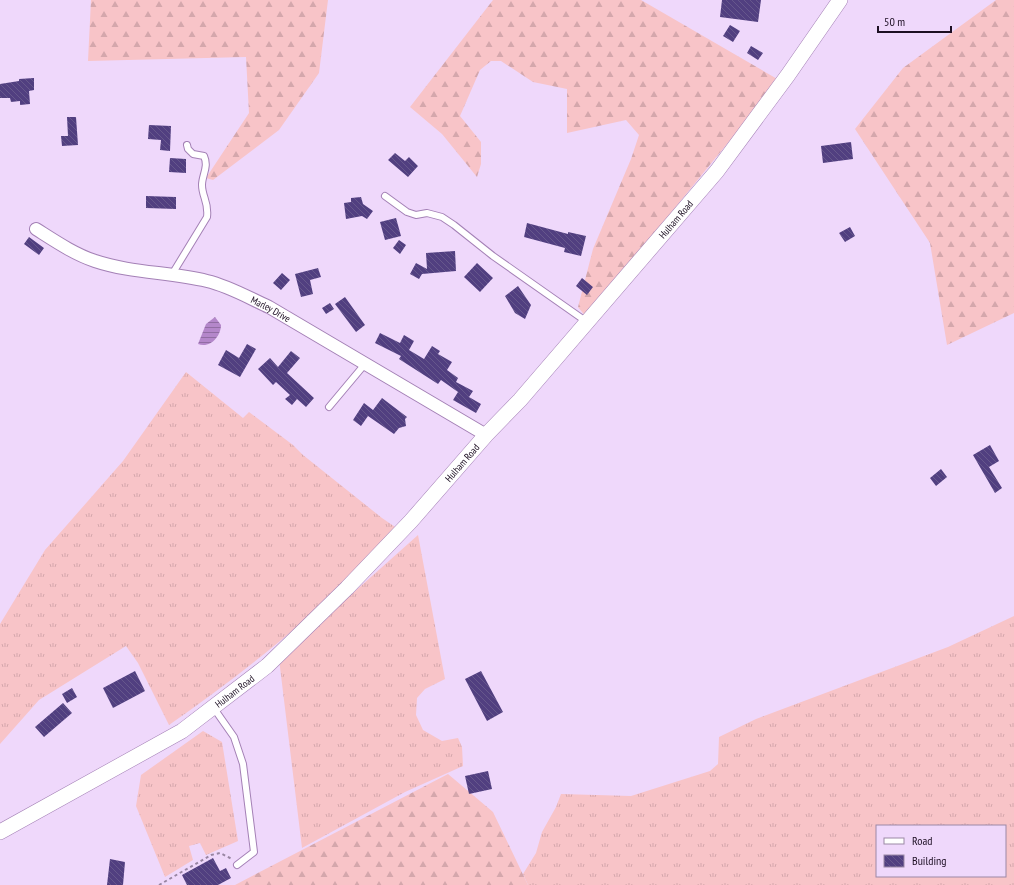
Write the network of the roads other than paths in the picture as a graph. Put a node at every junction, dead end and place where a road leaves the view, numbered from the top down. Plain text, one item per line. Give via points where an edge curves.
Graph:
1 (840, 0) edge
2 (188, 145) dead end
3 (385, 196) dead end
4 (36, 229) dead end
5 (171, 276) junction
6 (587, 322) junction
7 (365, 364) junction
8 (329, 407) dead end
9 (486, 435) junction
10 (213, 707) junction
11 (0, 832) edge
12 (237, 865) road end

1 - 6 street, Hulham Road via 717,171
2 - 5 lane via 188,149 194,154 204,156 206,161 202,184 208,207 207,217
3 - 6 lane via 407,212 442,217
4 - 5 street, Marley Drive via 72,251 95,261
5 - 7 street, Marley Drive via 207,281 241,293
6 - 9 street, Hulham Road via 520,400
7 - 8 lane
7 - 9 street, Marley Drive
9 - 10 street, Hulham Road via 411,521 347,588 267,666
10 - 11 street, Hulham Road via 182,731
10 - 12 lane via 234,737 243,764 254,852

